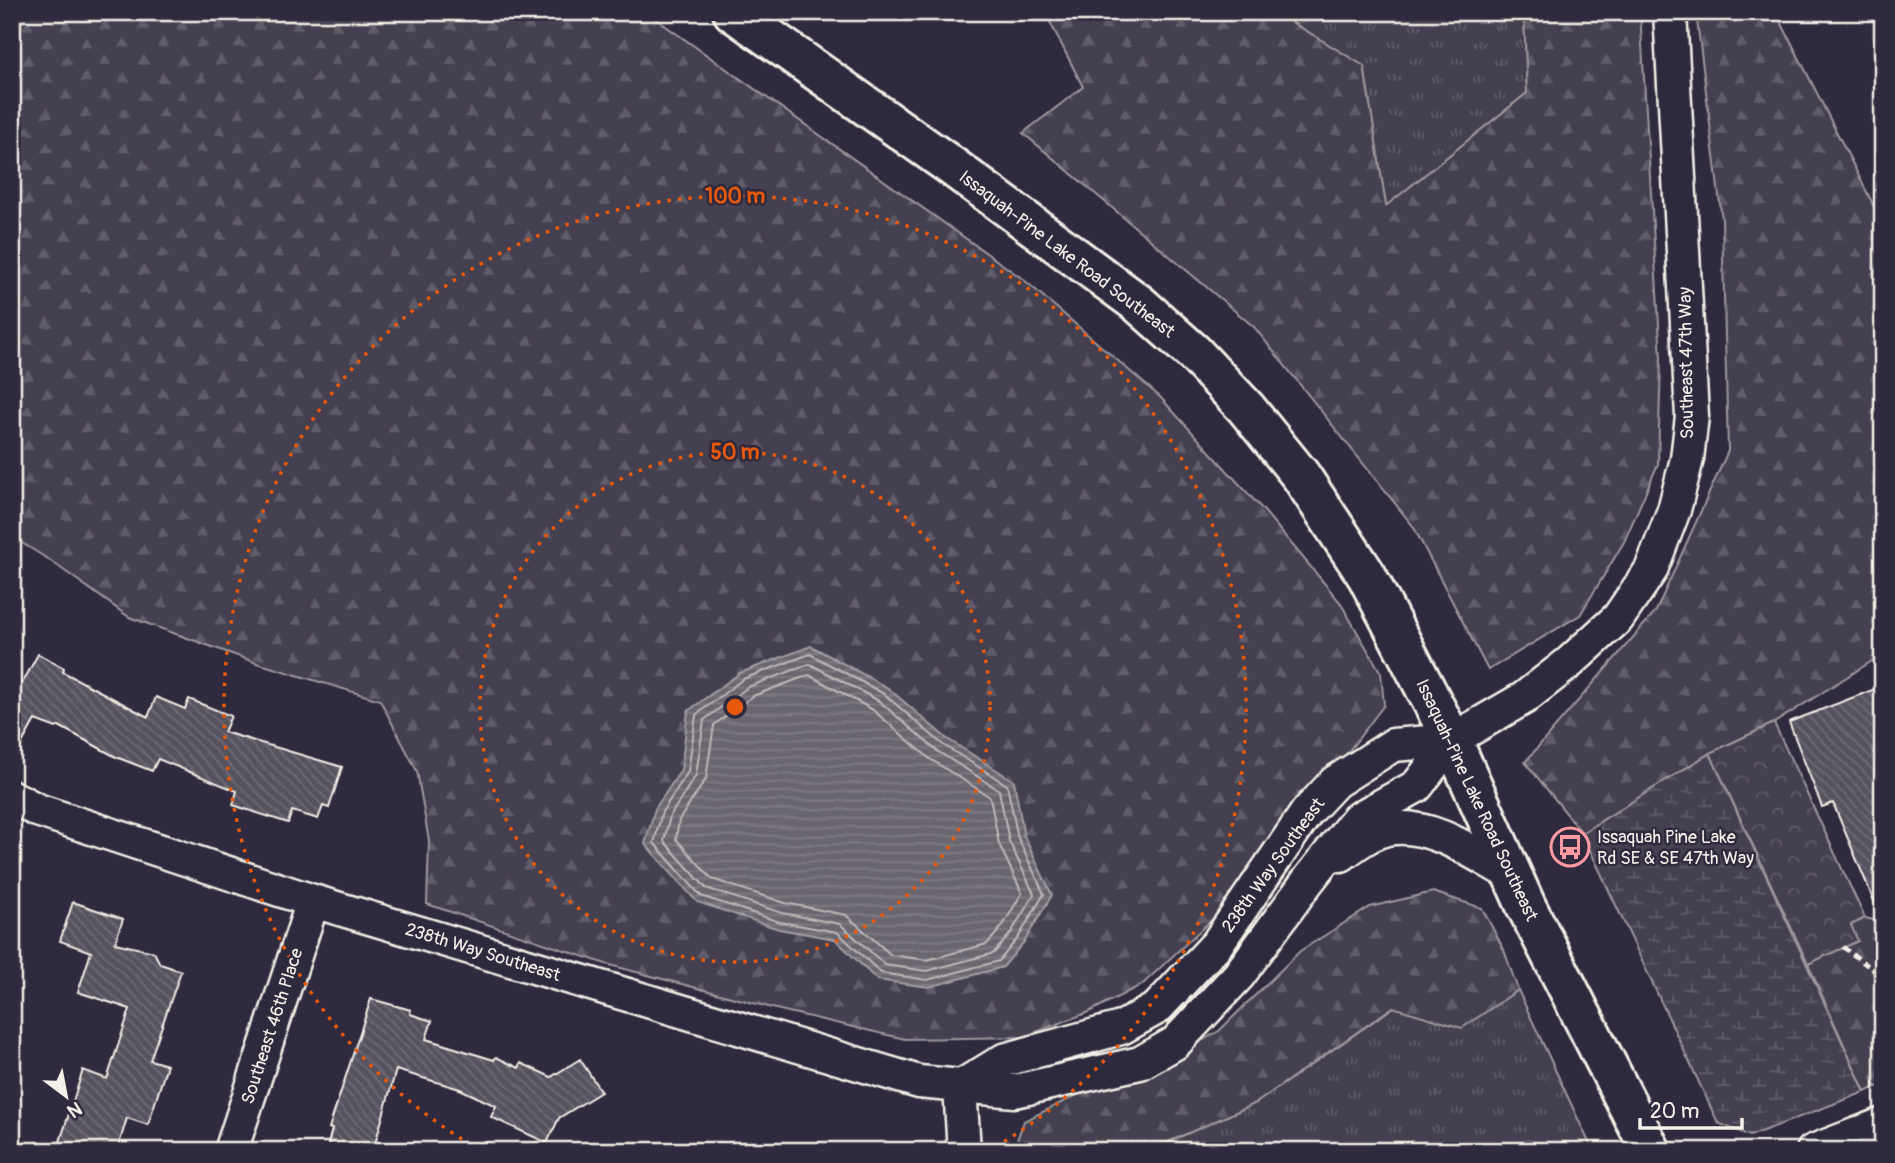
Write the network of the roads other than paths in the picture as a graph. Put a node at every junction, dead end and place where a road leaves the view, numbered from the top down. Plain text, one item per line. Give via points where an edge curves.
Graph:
1 (733, 12) edge
2 (1670, 12) edge
3 (1452, 740) junction
4 (12, 797) edge
5 (1511, 874) junction
6 (1307, 882) junction
7 (313, 901) junction
8 (960, 1087) junction
9 (1883, 1125) edge
10 (231, 1151) edge
11 (964, 1151) edge
12 (1651, 1151) edge
13 (1813, 1151) edge

1 - 3 main road, Issaquah-Pine Lake Road Southeast via 1139,304 1194,353 1246,408 1316,498 1367,576
2 - 3 street, Southeast 47th Way via 1692,416 1688,459 1674,510 1651,570 1618,618 1524,698
3 - 5 main road, Issaquah-Pine Lake Road Southeast
3 - 6 street, 238th Way Southeast via 1417,786 1357,819
3 - 8 street, 238th Way Southeast via 1393,746 1335,782 1307,812 1217,944 1157,1008 1121,1028 1004,1060
4 - 7 street, 238th Way Southeast via 37,810
5 - 6 street, 238th Way Southeast via 1425,831 1393,828 1360,840
5 - 12 main road, Issaquah-Pine Lake Road Southeast
6 - 8 street, 238th Way Southeast via 1239,975 1175,1043 1140,1063 1015,1091
7 - 8 street, 238th Way Southeast via 862,1066 919,1082
7 - 10 street, Southeast 46th Place
8 - 11 street
9 - 13 street

